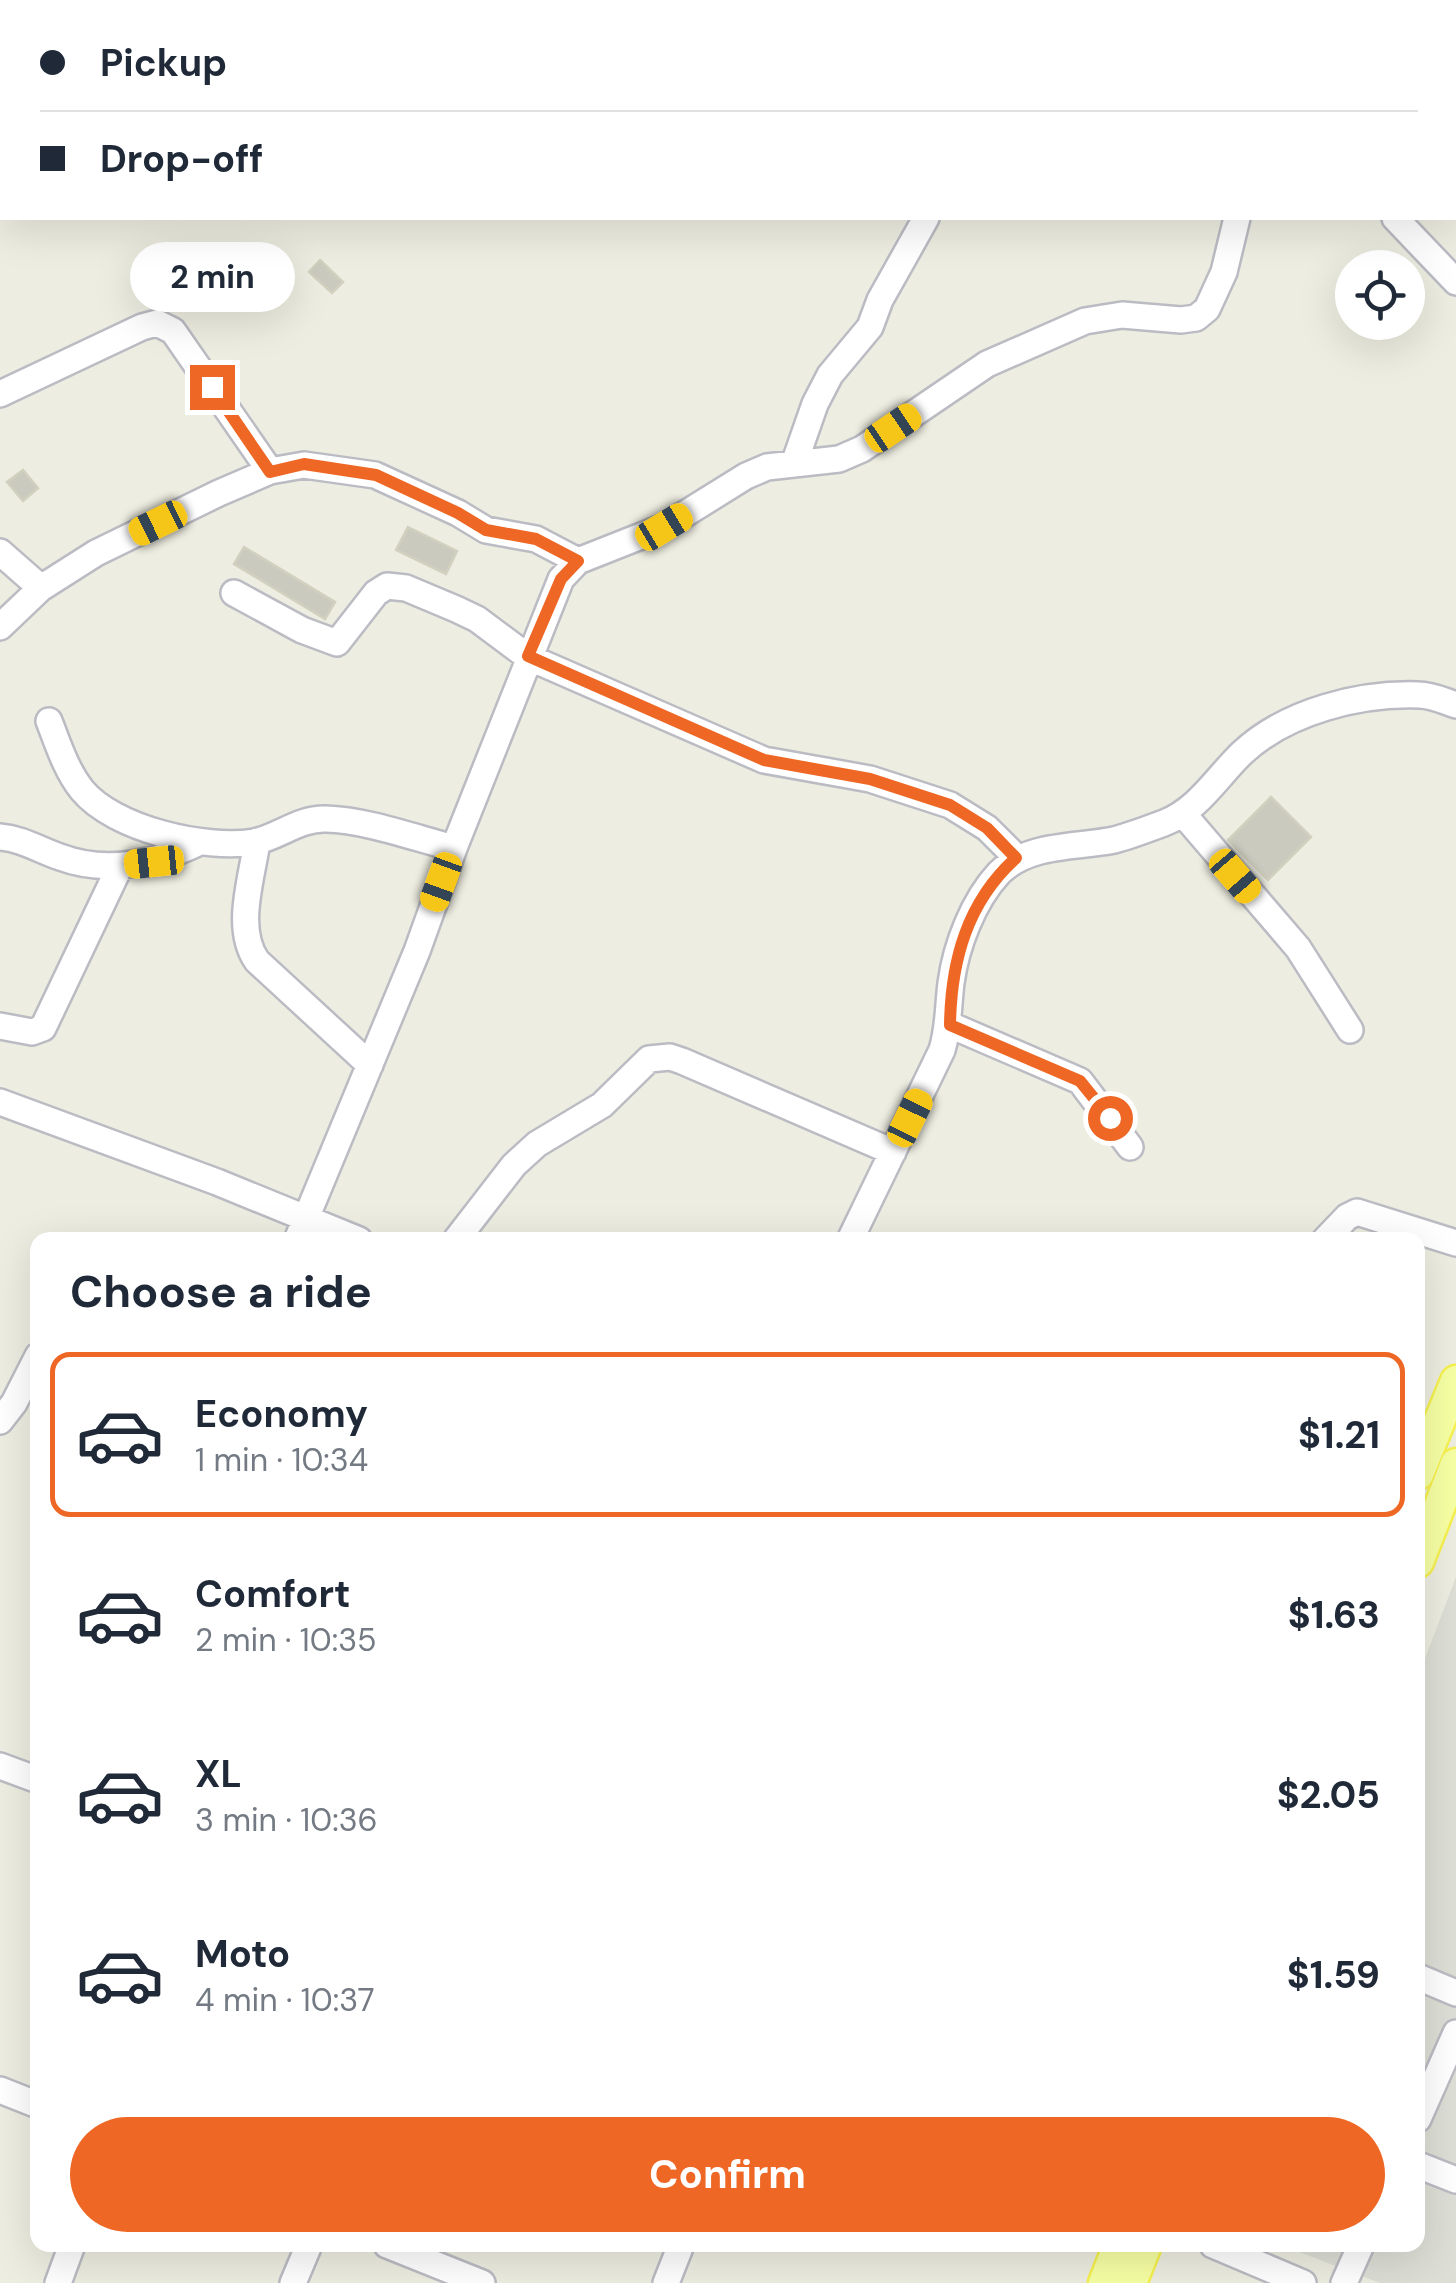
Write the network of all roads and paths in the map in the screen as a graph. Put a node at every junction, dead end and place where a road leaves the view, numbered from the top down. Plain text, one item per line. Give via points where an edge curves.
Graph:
1 (925, 220) edge
2 (1237, 220) edge
3 (1398, 220) edge
4 (1456, 282) edge
5 (0, 394) edge
6 (794, 464) junction
7 (270, 472) junction
8 (0, 552) edge
9 (578, 561) junction
10 (41, 588) junction
11 (234, 593) dead end
12 (0, 628) edge
13 (528, 656) junction
14 (1456, 705) edge
15 (49, 721) dead end
16 (1184, 815) junction
17 (0, 837) edge
18 (200, 842) junction
19 (258, 842) junction
20 (454, 848) junction
21 (1016, 858) junction
22 (120, 866) junction
23 (950, 1025) junction
24 (0, 1026) edge
25 (1350, 1030) dead end
26 (370, 1066) junction
27 (0, 1102) edge
28 (1130, 1146) dead end
29 (893, 1152) junction
30 (300, 1230) edge
31 (462, 1232) edge
32 (854, 1232) edge
33 (1333, 1232) edge
34 (1421, 1232) edge
35 (1425, 1233) edge
36 (1456, 1243) edge
37 (30, 1371) edge
38 (1456, 1381) edge
39 (0, 1421) edge
40 (1425, 1453) edge
41 (1456, 1464) edge
42 (1449, 1504) edge
43 (1425, 1549) edge
44 (0, 1766) edge
45 (30, 1777) edge
46 (1425, 1980) edge
47 (1456, 1993) edge
48 (1456, 2033) edge
49 (0, 2090) edge
50 (30, 2102) edge
51 (1425, 2103) edge
52 (1425, 2168) edge
53 (1456, 2180) edge
54 (69, 2252) edge
55 (306, 2252) edge
56 (405, 2252) edge
57 (678, 2252) edge
58 (1117, 2252) edge
59 (1143, 2252) edge
60 (1230, 2252) edge
61 (1358, 2252) edge
62 (58, 2283) edge
63 (293, 2283) edge
64 (482, 2283) edge
65 (666, 2283) edge
66 (1104, 2283) edge
67 (1131, 2283) edge
68 (1303, 2283) edge
69 (1344, 2283) edge

1 - 6 street via 870,327 830,375
2 - 6 street via 1224,272 1196,318 1085,321 988,364 862,450
3 - 4 street
5 - 7 street via 157,323 173,331
6 - 9 street via 746,476 664,527
7 - 9 street via 304,464 376,475 486,530 536,539
7 - 10 street via 96,554
8 - 10 street
9 - 13 street via 561,579
10 - 12 street
11 - 13 street via 338,643 376,593 387,586 406,588 478,619
13 - 20 street
13 - 21 street via 764,760 870,779 950,805 987,828
14 - 16 street via 1424,695 1366,698 1312,712 1244,751
15 - 18 street via 84,792 111,814
16 - 21 street via 1116,840
16 - 25 street via 1298,948
17 - 22 street via 62,858
18 - 19 street
18 - 22 street via 154,862
19 - 20 street via 326,818
19 - 26 street via 246,945
20 - 26 street
21 - 23 street via 996,876 960,941
22 - 24 street via 43,1028
23 - 28 street via 1080,1081
23 - 29 street
26 - 30 street
27 - 30 street via 217,1182
29 - 31 street via 682,1060 659,1057 602,1105 524,1155
29 - 32 street
33 - 34 street via 1357,1212
35 - 36 street
37 - 39 street
38 - 40 main road
41 - 42 main road
42 - 43 main road
44 - 45 street
46 - 47 street
48 - 51 street
49 - 50 street
52 - 53 street
54 - 62 street
55 - 63 street
56 - 64 street
57 - 65 street
58 - 66 main road
59 - 67 main road
60 - 68 street
61 - 69 street

